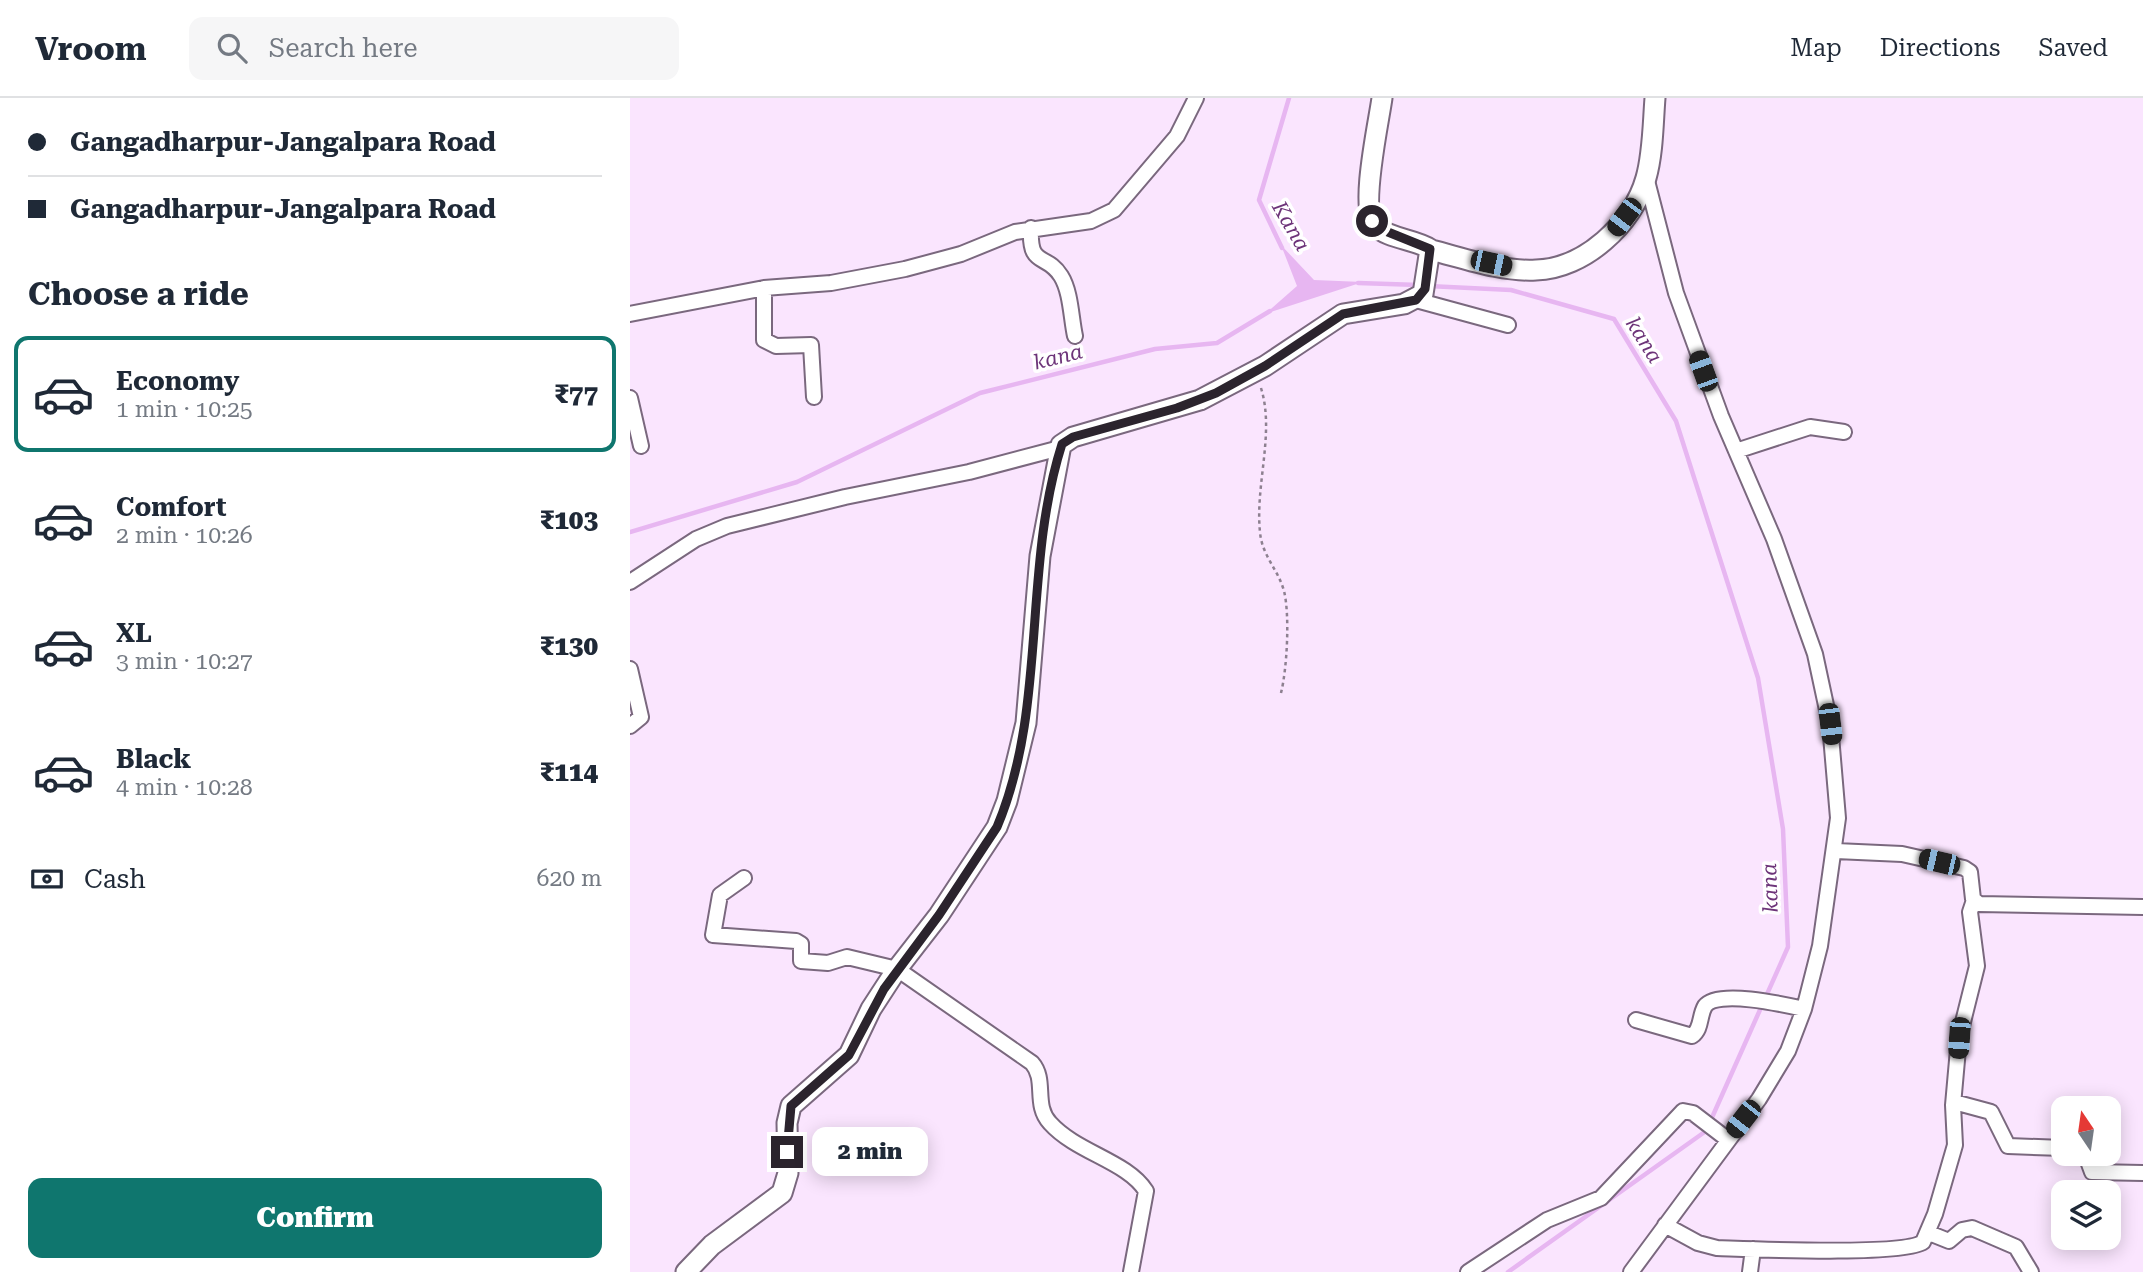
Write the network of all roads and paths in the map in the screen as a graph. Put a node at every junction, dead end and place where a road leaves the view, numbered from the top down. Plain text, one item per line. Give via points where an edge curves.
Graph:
1 (1196, 98) edge
2 (1382, 98) edge
3 (1655, 98) edge
4 (1646, 177) junction
5 (1031, 228) junction
6 (1430, 256) junction
7 (764, 288) junction
8 (1421, 294) junction
9 (630, 314) edge
10 (1508, 326) dead end
11 (1075, 336) dead end
12 (1256, 371) junction
13 (814, 397) dead end
14 (630, 398) edge
15 (1844, 432) dead end
16 (641, 446) dead end
17 (1060, 448) junction
18 (1736, 451) junction
19 (630, 582) edge
20 (630, 669) edge
21 (1281, 693) dead end
22 (630, 726) edge
23 (1836, 851) junction
24 (744, 878) dead end
25 (1974, 900) junction
26 (2143, 907) edge
27 (897, 969) junction
28 (1799, 1008) junction
29 (1636, 1020) dead end
30 (1954, 1102) junction
31 (1724, 1136) junction
32 (2051, 1148) edge
33 (2089, 1166) edge
34 (2143, 1173) edge
35 (1665, 1225) junction
36 (1928, 1233) junction
37 (1753, 1250) junction
38 (685, 1272) edge
39 (1130, 1272) edge
40 (1468, 1272) edge
41 (1631, 1272) edge
42 (1750, 1272) edge
43 (2031, 1272) edge

1 - 5 street via 1177,136 1109,215
2 - 6 street via 1370,180 1370,216 1378,228
3 - 4 street
4 - 6 street via 1633,206 1615,229 1566,265 1526,270
4 - 18 street via 1675,293
5 - 7 street via 905,269 831,283
5 - 11 street via 1035,256 1057,271 1064,283
6 - 8 street
7 - 9 street
7 - 13 street via 764,340 776,346 811,345
8 - 10 street
8 - 12 street via 1343,314
12 - 17 street via 1200,400 1073,437
12 - 21 path via 1266,415 1260,534 1285,599 1286,671
14 - 16 street
15 - 18 street via 1810,427
17 - 19 street via 727,526 696,539
17 - 27 street via 1040,556 1026,723 1007,802 997,827 956,891
18 - 23 street via 1774,539 1822,682 1837,796
20 - 22 street via 641,713
23 - 25 street via 1902,854 1964,868 1970,872
23 - 28 street via 1820,946
24 - 27 street via 720,895 713,935 796,941 801,944 801,961 828,963 847,957
25 - 26 street via 1984,905
25 - 30 street via 1970,912 1976,973 1959,1038
27 - 38 street via 837,1069 791,1106 788,1173 782,1193 712,1245
27 - 39 street via 1032,1063 1047,1121 1075,1145 1142,1186 1147,1195
28 - 29 street via 1739,999 1708,1003 1692,1036
28 - 31 street via 1780,1066
30 - 32 street via 1991,1112 2008,1146
30 - 36 street via 1954,1150
31 - 35 street
31 - 40 street via 1693,1113 1681,1112 1601,1198 1547,1220
33 - 34 street via 2091,1171
35 - 37 street via 1707,1246
35 - 41 street
36 - 37 street via 1920,1245 1891,1249
36 - 43 street via 1949,1241 1972,1228 2016,1247
37 - 42 street

